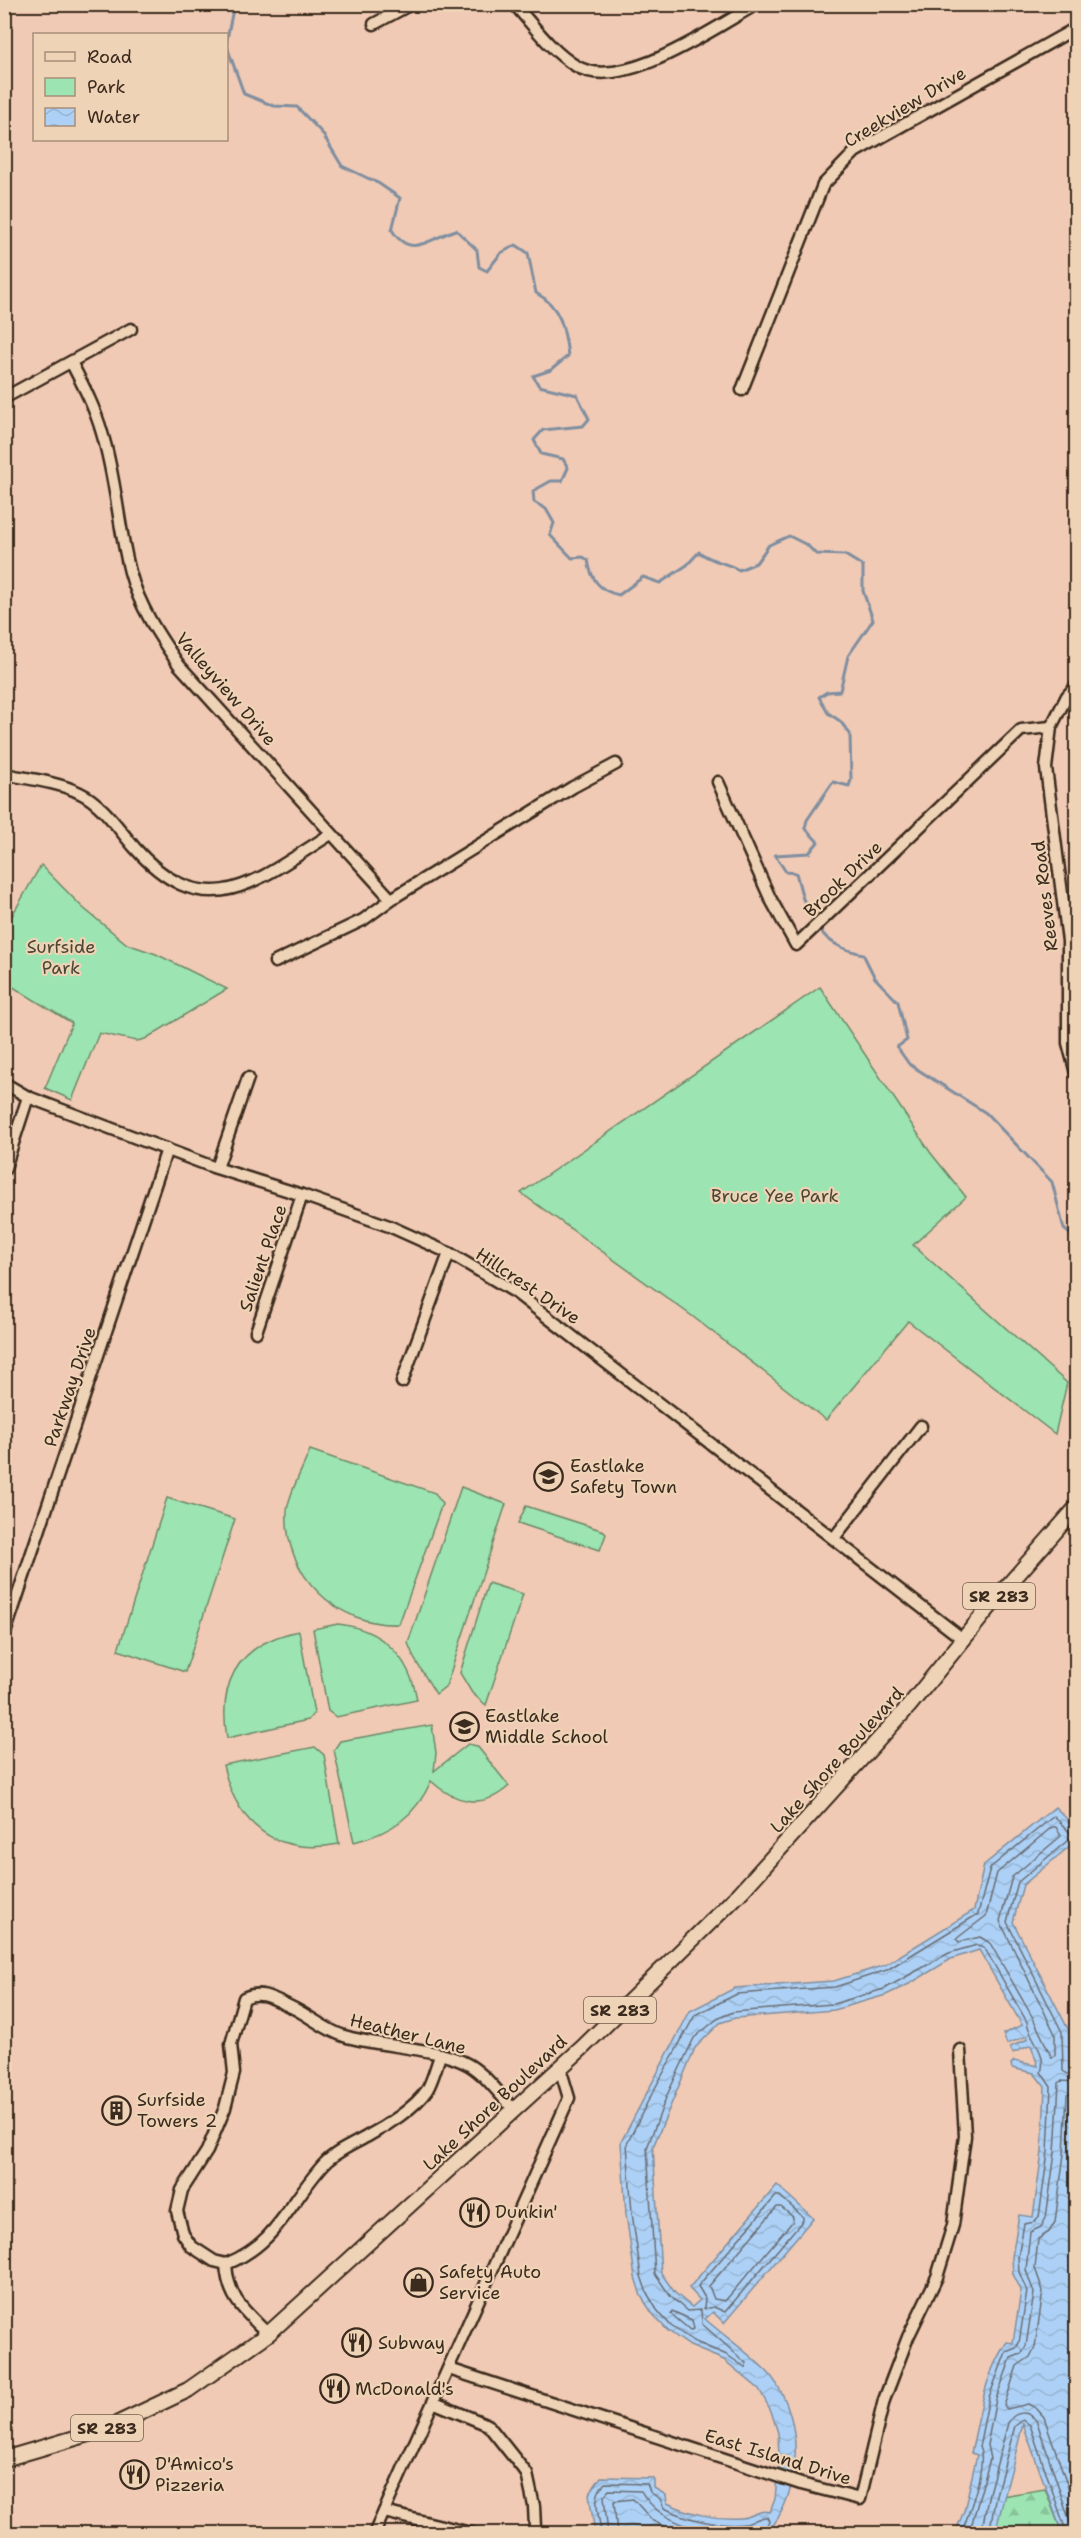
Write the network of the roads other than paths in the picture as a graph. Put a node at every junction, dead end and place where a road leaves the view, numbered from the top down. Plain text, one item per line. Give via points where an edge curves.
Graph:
1 (411, 4) edge
2 (514, 4) edge
3 (757, 4) edge
4 (374, 24) dead end
5 (1077, 28) edge
6 (130, 330) dead end
7 (71, 362) junction
8 (742, 390) dead end
9 (4, 398) edge
10 (1077, 686) edge
11 (1051, 727) junction
12 (616, 764) dead end
13 (4, 774) edge
14 (718, 782) dead end
15 (332, 834) junction
16 (390, 899) junction
17 (275, 962) dead end
18 (1077, 1072) edge
19 (248, 1078) dead end
20 (4, 1083) edge
21 (28, 1097) junction
22 (167, 1149) junction
23 (217, 1168) junction
24 (4, 1171) edge
25 (302, 1195) junction
26 (449, 1253) junction
27 (256, 1332) dead end
28 (402, 1382) dead end
29 (921, 1426) dead end
30 (1077, 1508) edge
31 (834, 1538) junction
32 (4, 1636) edge
33 (964, 1640) junction
34 (960, 2050) dead end
35 (440, 2055) junction
36 (560, 2068) junction
37 (514, 2110) junction
38 (226, 2264) junction
39 (268, 2334) junction
40 (449, 2368) junction
41 (435, 2403) junction
42 (4, 2459) edge
43 (384, 2512) junction
44 (374, 2534) edge
45 (475, 2534) edge
46 (532, 2534) edge

1 - 4 street
2 - 3 street via 562,57 578,68 617,74 642,67
5 - 8 street, Creekview Drive via 855,152 823,185
6 - 7 street
7 - 9 street
7 - 15 street, Valleyview Drive via 103,435 130,573 149,618 179,665
10 - 11 street, Reeves Road via 1067,696
11 - 14 street, Brook Drive via 1021,730 796,945 770,898
11 - 18 street, Reeves Road via 1046,768 1068,941 1068,1043
12 - 16 street
13 - 15 street via 82,794 160,873 178,885 211,892 247,886
15 - 16 street, Valleyview Drive
16 - 17 street via 363,920
19 - 23 street
20 - 21 street, Hillcrest Drive
21 - 22 street, Hillcrest Drive
21 - 24 street
22 - 23 street, Hillcrest Drive
22 - 32 street, Parkway Drive
23 - 25 street, Hillcrest Drive
25 - 26 street, Hillcrest Drive via 389,1226
25 - 27 street, Salient Place
26 - 28 street
26 - 31 street, Hillcrest Drive via 515,1292
29 - 31 street
30 - 33 main road, Lake Shore Boulevard / SR 283
31 - 33 street, Hillcrest Drive
33 - 36 main road, Lake Shore Boulevard / SR 283 via 776,1855
34 - 40 street, East Island Drive via 965,2136 953,2225 937,2277 884,2400 860,2499 801,2484
35 - 37 street, Heather Lane via 468,2064
35 - 38 street via 427,2090 389,2125 324,2164 292,2209 265,2238 252,2251
35 - 38 street, Heather Lane via 342,2036 261,1994 244,1998 231,2044 234,2073 225,2108 207,2151 182,2190 177,2211 191,2246
36 - 37 main road, Lake Shore Boulevard / SR 283
36 - 40 street via 569,2098
37 - 39 main road, Lake Shore Boulevard / SR 283
38 - 39 street via 232,2297
39 - 42 main road, Lake Shore Boulevard / SR 283 via 188,2390 106,2429
40 - 41 street
41 - 43 street
41 - 46 street via 488,2425 527,2474 534,2506
43 - 44 street
43 - 45 street

